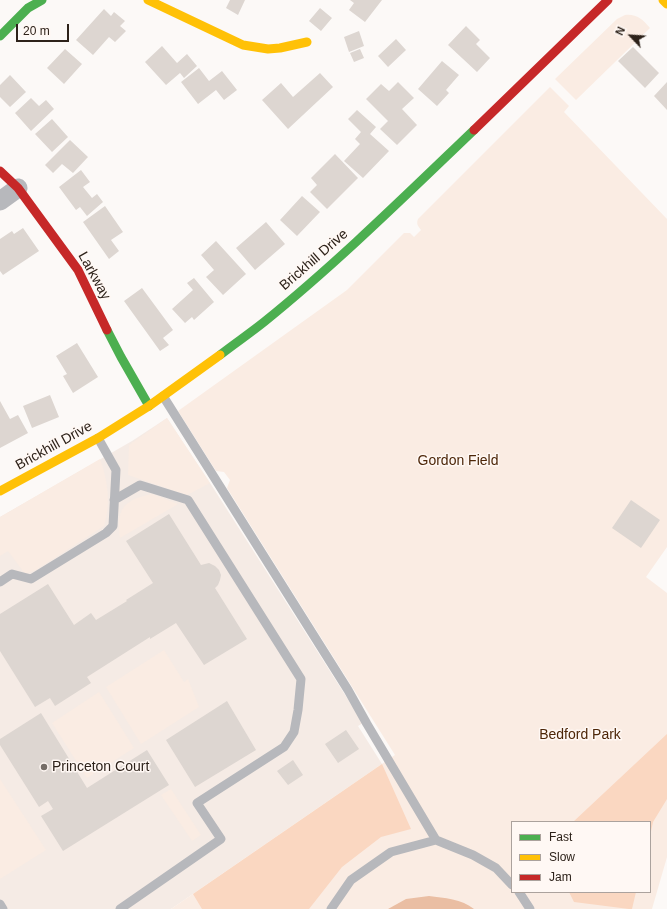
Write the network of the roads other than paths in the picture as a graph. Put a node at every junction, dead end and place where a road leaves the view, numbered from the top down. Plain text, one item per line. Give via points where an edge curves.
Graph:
1 (42, 0) edge
2 (148, 0) edge
3 (608, 0) edge
4 (663, 0) edge
5 (667, 4) edge
6 (0, 36) edge
7 (307, 42) dead end
8 (0, 170) edge
9 (18, 188) junction
10 (0, 201) edge
11 (163, 396) junction
12 (149, 406) junction
13 (98, 438) junction
14 (0, 491) edge
15 (114, 500) junction
16 (0, 582) edge
17 (436, 840) junction
18 (511, 884) edge
19 (520, 893) edge
20 (0, 904) edge
21 (3, 909) edge
22 (120, 909) edge
23 (331, 909) edge
24 (530, 909) edge

1 - 6 street via 28,8
2 - 7 street via 243,45 268,49
3 - 11 street, Brickhill Drive via 392,209 325,270 263,323
4 - 5 street
8 - 9 street, Larkway
9 - 10 street
9 - 12 street, Larkway via 78,270 121,357
11 - 12 street, Brickhill Drive
11 - 17 lane via 348,690
12 - 13 street, Brickhill Drive
13 - 14 street, Brickhill Drive
13 - 15 lane via 116,470
15 - 16 lane via 113,526 106,533 31,579 12,574
15 - 22 lane via 140,485 188,500 301,679 294,732 284,747 197,803 221,839
17 - 18 lane via 473,855 496,868
17 - 23 lane via 391,852 351,880
19 - 24 lane
20 - 21 lane

